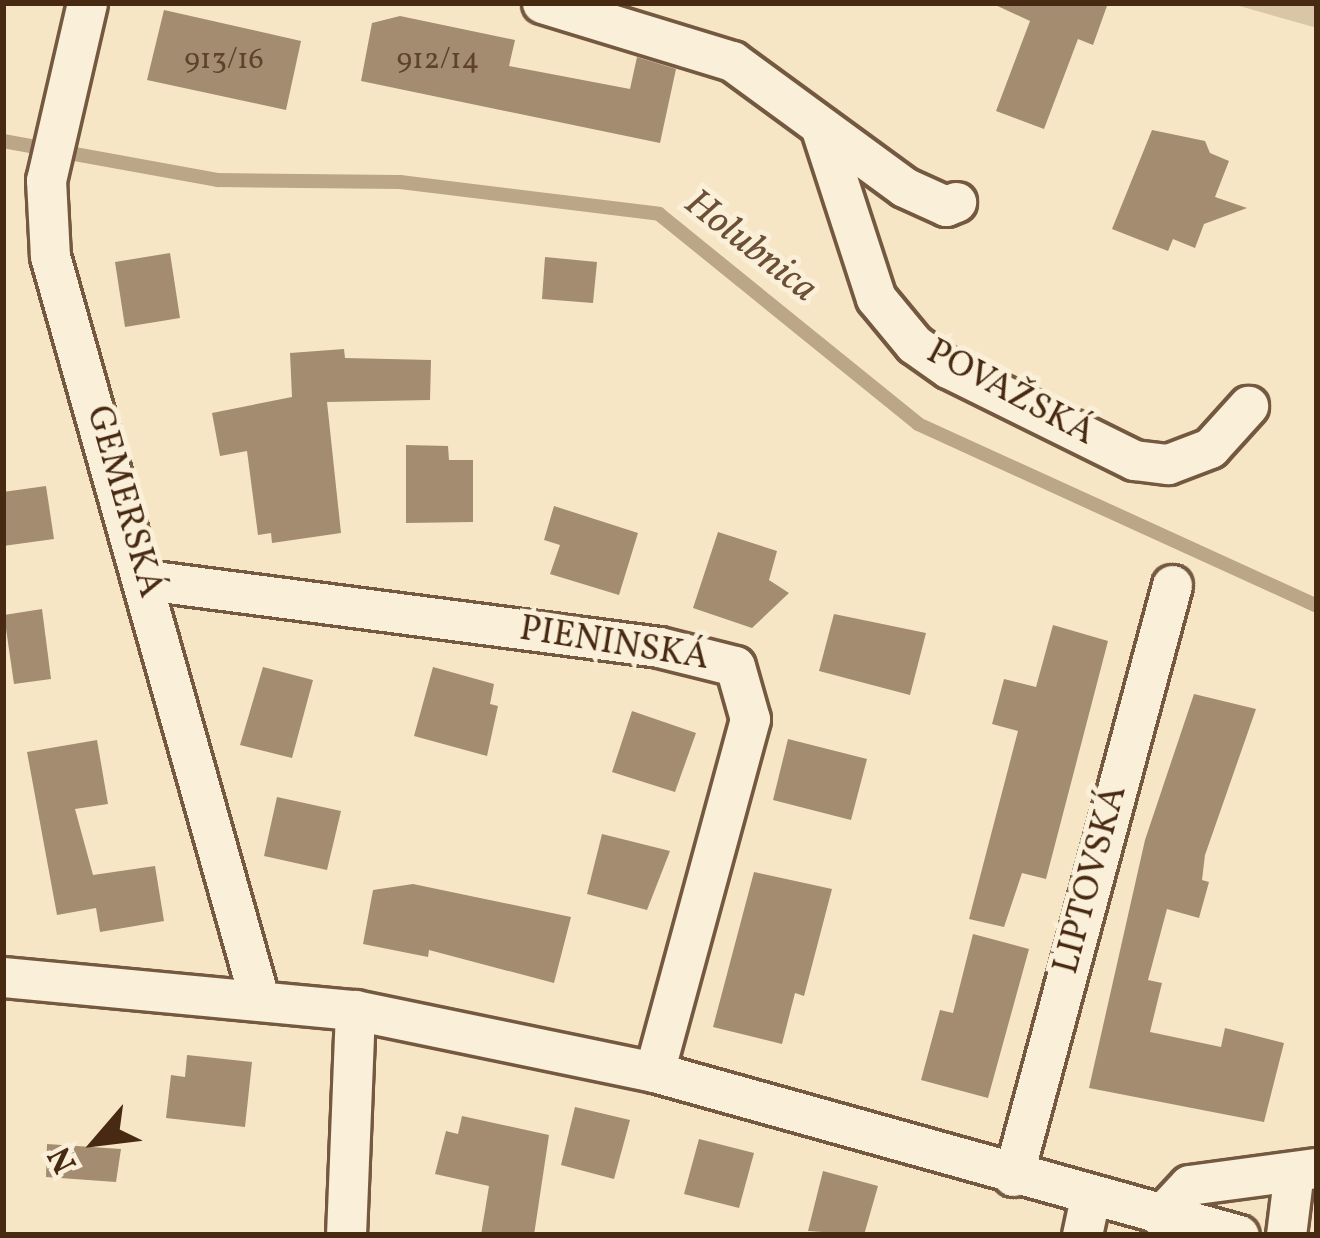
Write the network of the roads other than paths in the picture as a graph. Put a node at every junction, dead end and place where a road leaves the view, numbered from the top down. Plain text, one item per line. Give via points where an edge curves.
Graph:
1 (87, 3) edge
2 (542, 3) edge
3 (820, 126) junction
4 (956, 202) dead end
5 (1248, 406) dead end
6 (146, 580) junction
7 (1172, 585) dead end
8 (3, 977) edge
9 (259, 998) junction
10 (355, 1010) junction
11 (654, 1072) junction
12 (1306, 1170) edge
13 (1013, 1176) junction
14 (1160, 1216) junction
15 (1086, 1217) edge
16 (346, 1235) edge
17 (1239, 1235) edge
18 (1286, 1235) edge

1 - 6 street, GEMERSKÁ via 46,180 50,256
2 - 3 street via 731,61
3 - 4 street via 904,187 946,206
3 - 5 street, POVAŽSKÁ via 876,298 914,344 948,368 1134,460 1168,464 1210,448
6 - 9 street, GEMERSKÁ
6 - 11 street, PIENINSKÁ via 659,647 734,666 750,719
7 - 13 street, LIPTOVSKÁ
8 - 9 street
9 - 10 street
10 - 11 street
10 - 16 street
11 - 13 street
12 - 14 street via 1189,1185
12 - 18 street
13 - 15 street
14 - 15 street
14 - 17 street

